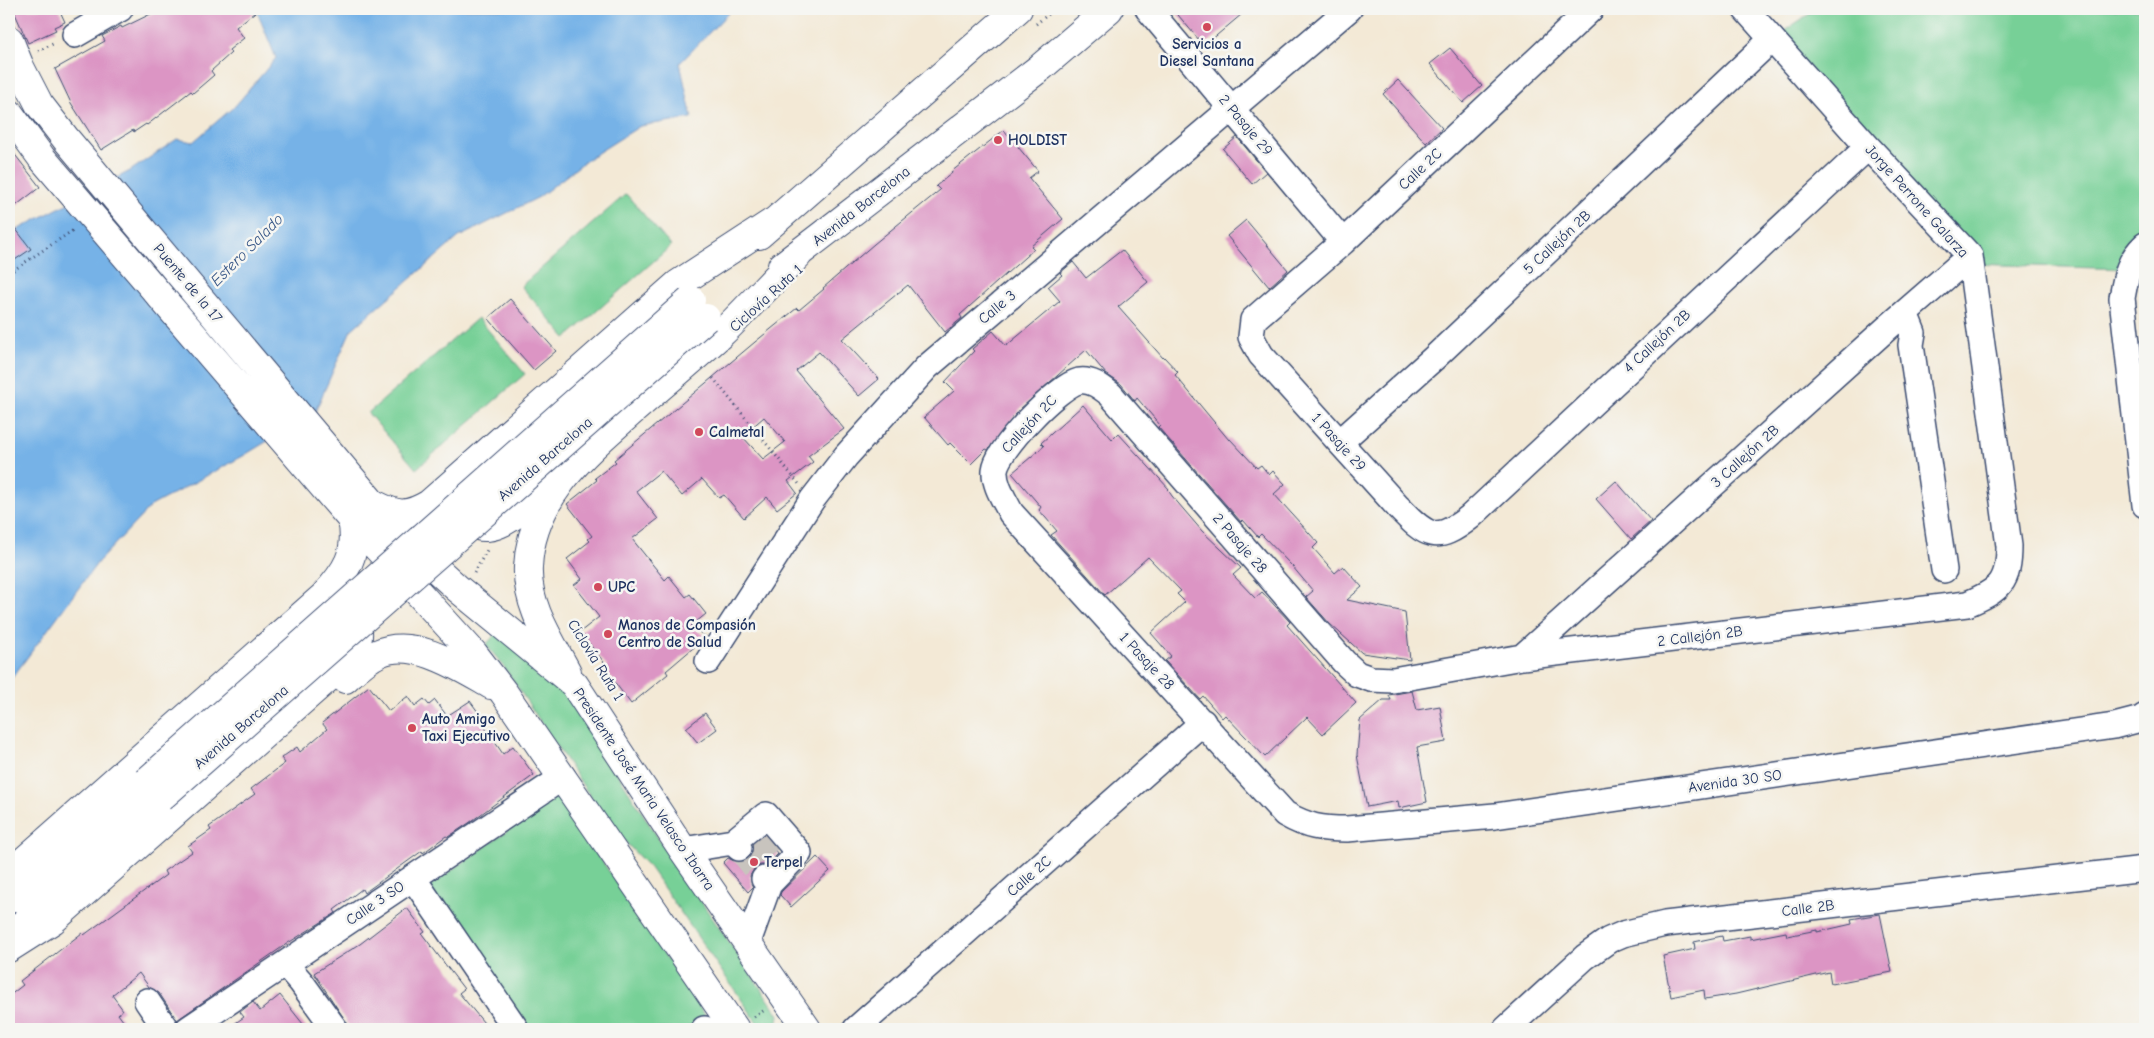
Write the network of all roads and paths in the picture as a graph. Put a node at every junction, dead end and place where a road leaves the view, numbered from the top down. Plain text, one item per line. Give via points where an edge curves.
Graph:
1 (120, 9) edge
2 (1018, 9) edge
3 (1109, 9) edge
4 (1148, 9) edge
5 (1349, 9) edge
6 (1591, 9) edge
7 (1745, 9) edge
8 (75, 35) joint
9 (1772, 39) junction
10 (15, 56) edge
11 (1231, 108) junction
12 (9, 113) edge
13 (1868, 147) junction
14 (773, 222) junction
15 (77, 227) dead end
16 (1342, 242) junction
17 (2145, 246) edge
18 (798, 255) junction
19 (1970, 256) junction
20 (9, 273) edge
21 (2145, 289) edge
22 (2122, 298) junction
23 (698, 309) junction
24 (1905, 313) junction
25 (1886, 329) junction
26 (1250, 330) joint
27 (1911, 345) junction
28 (713, 378) dead end
29 (1099, 385) joint
30 (1340, 442) junction
31 (583, 454) junction
32 (469, 469) junction
33 (995, 470) joint
34 (812, 500) junction
35 (2145, 505) edge
36 (358, 507) junction
37 (1446, 534) joint
38 (1944, 570) dead end
39 (2002, 584) joint
40 (304, 614) junction
41 (1522, 657) junction
42 (708, 661) dead end
43 (1393, 680) joint
44 (574, 684) junction
45 (504, 692) junction
46 (2145, 716) edge
47 (1203, 722) junction
48 (252, 745) junction
49 (563, 777) junction
50 (153, 790) junction
51 (1323, 829) joint
52 (683, 850) junction
53 (2145, 869) edge
54 (9, 877) edge
55 (413, 878) junction
56 (9, 899) edge
57 (9, 941) edge
58 (748, 942) junction
59 (9, 948) edge
60 (285, 964) junction
61 (786, 998) junction
62 (148, 1001) dead end
63 (744, 1024) edge
64 (166, 1029) edge
65 (188, 1029) edge
66 (334, 1029) edge
67 (516, 1029) edge
68 (783, 1029) edge
69 (806, 1029) edge
70 (856, 1029) edge
71 (1506, 1029) edge

1 - 8 street
2 - 14 main road, Avenida Barcelona
3 - 18 main road, Avenida Barcelona via 1041,67
4 - 11 street, 2 Pasaje 29
5 - 11 street, Calle 3
6 - 16 street, Calle 2C
7 - 9 street, Jorge Perrone Galarza
8 - 10 path
9 - 13 street, Jorge Perrone Galarza
9 - 30 street, 5 Callejón 2B via 1434,358
10 - 36 main road, Puente de la 17 via 39,104
11 - 16 street, 2 Pasaje 29
11 - 34 street, Calle 3 via 927,367 846,456
12 - 36 main road, Puente de la 17 via 41,157
13 - 19 street, Jorge Perrone Galarza
13 - 37 street, 4 Callejón 2B via 1470,517
14 - 23 main road, Avenida Barcelona
14 - 32 main road via 678,284
15 - 20 path
16 - 26 street, Calle 2C via 1258,315
17 - 22 street via 2137,252 2127,270
18 - 23 main road, Avenida Barcelona
18 - 31 main road via 721,334
19 - 24 street, 3 Callejón 2B
19 - 39 street, Jorge Perrone Galarza via 2009,546 2009,564
21 - 22 street
22 - 35 street
23 - 50 main road, Avenida Barcelona, bridge
24 - 25 street, 3 Callejón 2B
24 - 27 street via 1913,333
25 - 27 street
25 - 41 street, 3 Callejón 2B
26 - 30 street, 1 Pasaje 29 via 1260,355
27 - 38 street
28 - 34 path
29 - 33 street, Callejón 2C via 1079,381 1054,396 1005,447
29 - 43 street, 2 Pasaje 28 via 1344,662 1357,674
30 - 37 street, 1 Pasaje 29 via 1411,521 1432,534
31 - 32 main road via 512,517 487,528 467,519 455,500 460,481
31 - 44 main road via 546,504 532,542 528,566 529,587 540,623
32 - 36 main road via 416,512 405,514
33 - 47 street, 1 Pasaje 28 via 997,485 1011,513
34 - 42 street, Calle 3
36 - 40 main road via 354,545 348,564 324,596
36 - 44 main road, Presidente José Maria Velasco Ibarra via 422,556
36 - 45 main road
39 - 41 street, 2 Callejón 2B via 1967,604
40 - 48 main road via 328,608 341,610 351,617 358,629 355,652
40 - 54 main road
41 - 43 street, 2 Callejón 2B
44 - 52 main road, Presidente José Maria Velasco Ibarra
45 - 48 main road via 454,663 413,649 390,650 369,658 307,711
45 - 49 main road
46 - 51 street, Avenida 30 SO via 2114,726 1495,816
47 - 51 street, 1 Pasaje 28 via 1285,814 1304,825
47 - 70 street, Calle 2C
48 - 59 main road via 53,920
49 - 55 street, Calle 3 SO
49 - 63 main road
50 - 56 main road, Avenida Barcelona
50 - 57 main road, Avenida Barcelona via 40,904
52 - 58 main road, Presidente José Maria Velasco Ibarra
52 - 58 street via 743,839 766,814 799,852 773,875
53 - 71 street, Calle 2B via 1665,924 1623,934 1585,957
55 - 60 street, Calle 3 SO
55 - 67 street
58 - 61 main road, Presidente José Maria Velasco Ibarra
60 - 65 street, Calle 3 SO
60 - 66 street
61 - 63 path
61 - 68 main road via 789,1016
61 - 69 main road, Presidente José Maria Velasco Ibarra
62 - 64 street

